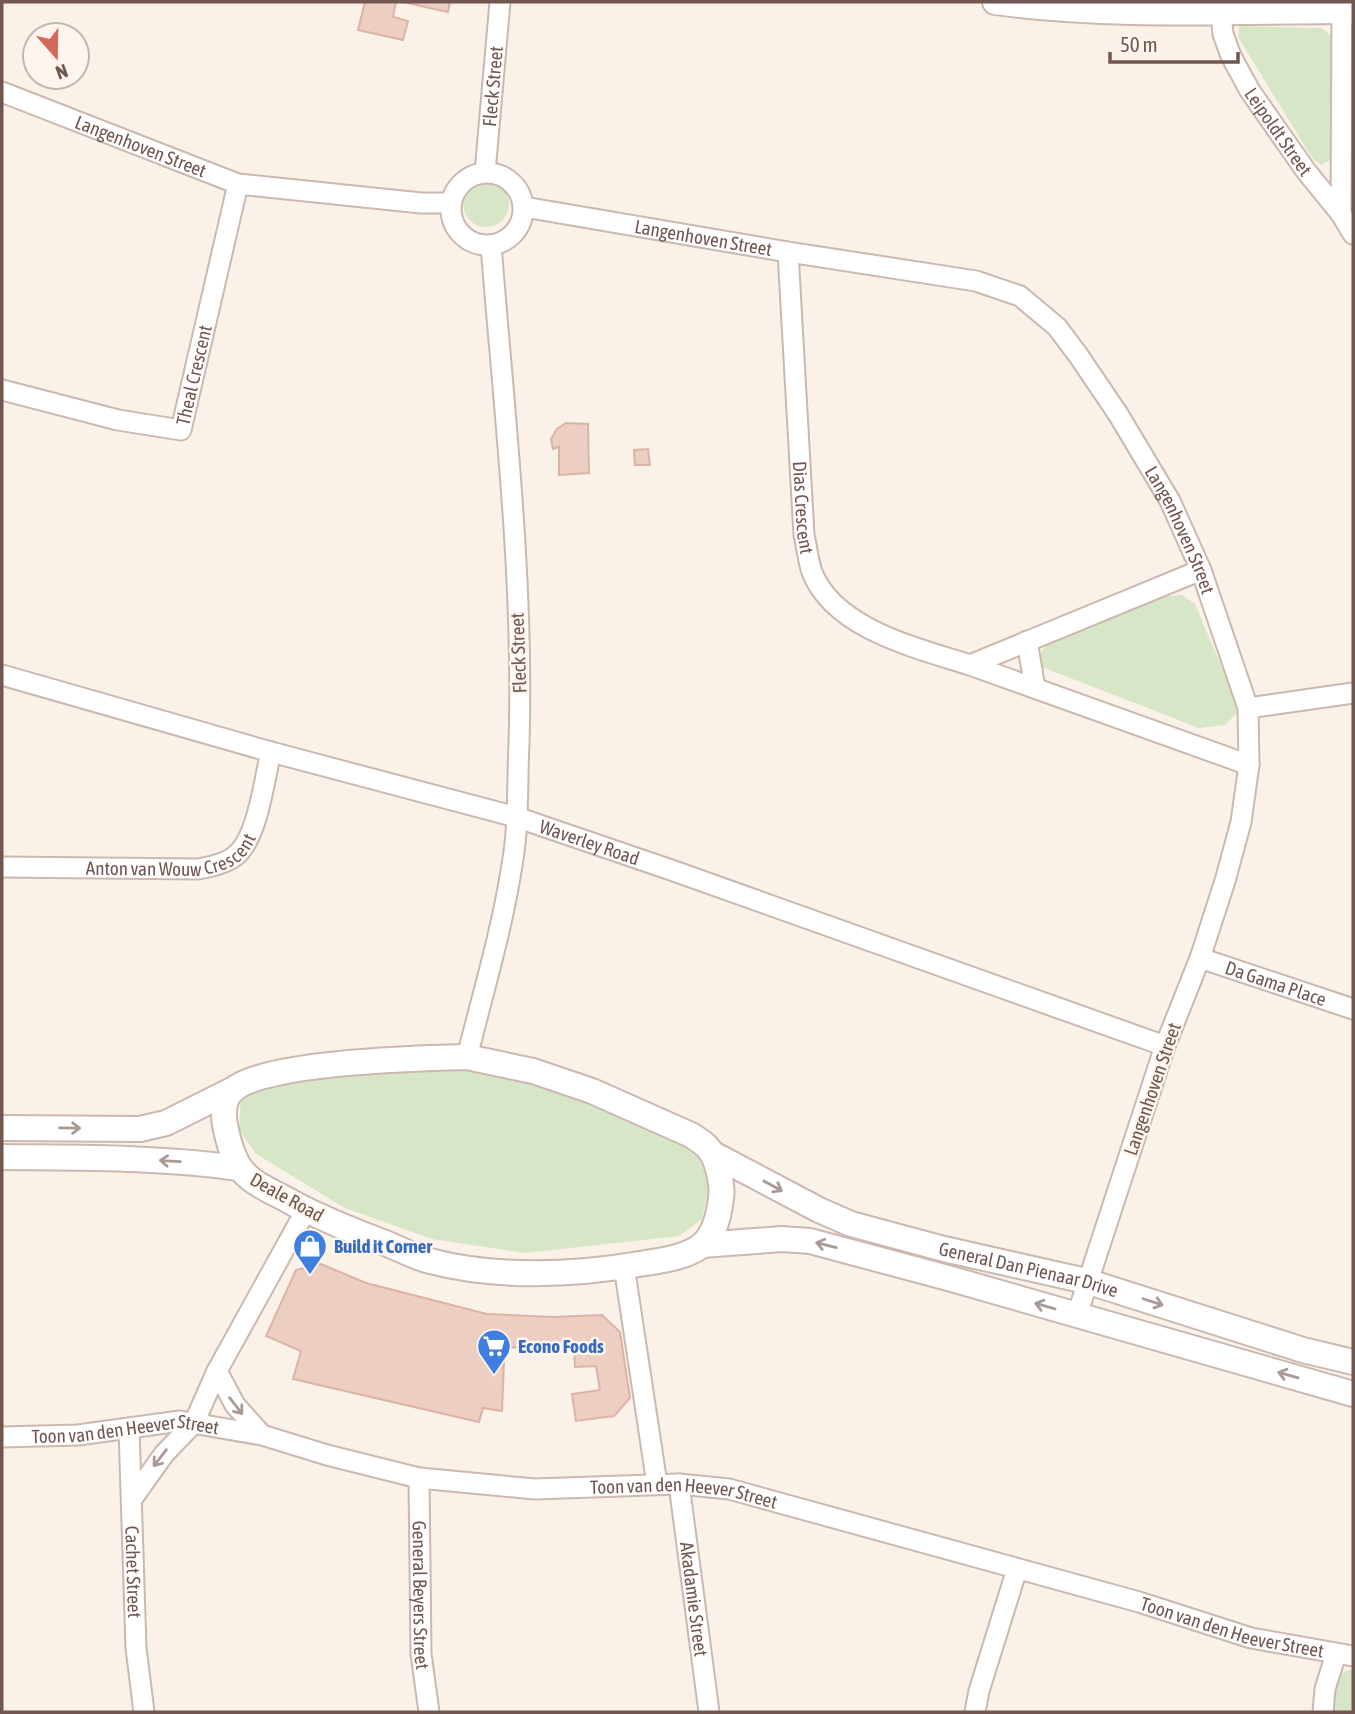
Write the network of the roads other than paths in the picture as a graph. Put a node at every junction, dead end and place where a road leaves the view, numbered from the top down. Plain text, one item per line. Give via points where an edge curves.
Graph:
1 (500, 2) edge
2 (995, 2) edge
3 (1075, 6) edge
4 (1220, 7) edge
5 (1345, 8) edge
6 (2, 92) edge
7 (485, 172) junction
8 (238, 184) junction
9 (451, 203) junction
10 (524, 206) junction
11 (1341, 214) junction
12 (1353, 234) edge
13 (491, 245) junction
14 (788, 252) junction
15 (2, 390) edge
16 (1201, 570) junction
17 (1027, 642) junction
18 (970, 665) junction
19 (2, 675) edge
20 (1035, 688) junction
21 (1353, 693) edge
22 (1248, 709) junction
23 (271, 751) junction
24 (1249, 765) junction
25 (516, 817) junction
26 (2, 867) edge
27 (1200, 958) junction
28 (1353, 1009) edge
29 (1165, 1046) junction
30 (467, 1057) junction
31 (232, 1090) junction
32 (2, 1128) edge
33 (713, 1154) junction
34 (2, 1157) edge
35 (238, 1168) junction
36 (306, 1210) junction
37 (702, 1245) junction
38 (457, 1265) joint
39 (624, 1266) junction
40 (1086, 1281) junction
41 (1077, 1314) junction
42 (1353, 1362) edge
43 (217, 1371) junction
44 (1353, 1394) edge
45 (194, 1423) junction
46 (129, 1429) junction
47 (262, 1436) junction
48 (2, 1437) edge
49 (418, 1478) junction
50 (679, 1483) junction
51 (657, 1484) junction
52 (132, 1499) junction
53 (1017, 1569) junction
54 (1345, 1655) edge
55 (144, 1712) edge
56 (429, 1712) edge
57 (709, 1712) edge
58 (975, 1712) edge
59 (1323, 1712) edge

1 - 7 street, Fleck Street
2 - 3 street
3 - 4 street
4 - 5 street
4 - 11 street, Leipoldt Street via 1223,34 1250,91
5 - 11 street, Leipoldt Street
6 - 8 street, Langenhoven Street
7 - 9 street via 463,181
7 - 10 street via 509,179
8 - 9 street, Langenhoven Street
8 - 15 street, Theal Crescent via 181,430 118,420
9 - 13 street via 457,230 466,239
10 - 13 street via 516,231
10 - 14 street, Langenhoven Street
11 - 12 street, Leipoldt Street
13 - 25 street, Fleck Street via 521,675
14 - 16 street, Langenhoven Street via 976,281 1020,296 1037,309 1057,327 1118,414 1170,501
14 - 18 street, Dias Crescent via 804,535 811,571 830,602 849,618
16 - 17 street
16 - 22 street, Langenhoven Street
17 - 18 street
17 - 20 street
18 - 20 street, Dias Crescent
19 - 23 street, Waverley Road
20 - 24 street, Dias Crescent
21 - 22 street
22 - 24 street, Langenhoven Street
23 - 25 street, Waverley Road
23 - 26 street, Anton van Wouw Crescent via 249,836 245,845 223,862 198,869
24 - 27 street, Langenhoven Street via 1241,822
25 - 29 street, Waverley Road
25 - 30 street, Fleck Street via 510,876
27 - 28 street, Da Gama Place
27 - 29 street, Langenhoven Street
29 - 40 street, Langenhoven Street
30 - 31 street via 290,1070
30 - 33 street, General Dan Pienaar Drive via 533,1071 592,1091 691,1135
32 -> 31 street via 140,1129 166,1123
31 - 35 street, Deale Road via 223,1108 231,1155
33 - 37 street via 722,1195 716,1226
33 -> 40 street, General Dan Pienaar Drive via 851,1224
35 -> 34 street, Deale Road via 111,1158
35 - 36 street, Deale Road via 254,1182
36 - 38 street, Deale Road via 429,1261
36 - 43 street
37 - 39 street, General Dan Pienaar Drive via 668,1259
41 -> 37 street, General Dan Pienaar Drive via 810,1241 782,1238
38 - 39 street, General Dan Pienaar Drive via 538,1273
39 - 51 street
40 - 41 street, Langenhoven Street
40 -> 42 street, General Dan Pienaar Drive
44 -> 41 street, General Dan Pienaar Drive
43 - 45 street
43 -> 47 street via 234,1405
45 - 46 street, Toon van den Heever Street
45 - 47 street, Toon van den Heever Street
45 -> 52 street via 164,1454
46 - 48 street, Toon van den Heever Street
46 - 52 street, Cachet Street
47 - 49 street, Toon van den Heever Street
49 - 51 street, Toon van den Heever Street via 535,1489
49 - 56 street, General Beyers Street via 421,1654
50 - 51 street, Toon van den Heever Street
50 - 53 street, Toon van den Heever Street via 729,1489
50 - 57 street, Akadamie Street
52 - 55 street, Cachet Street via 136,1647
53 - 54 street, Toon van den Heever Street via 1251,1637
53 - 58 street
54 - 59 street via 1325,1689

